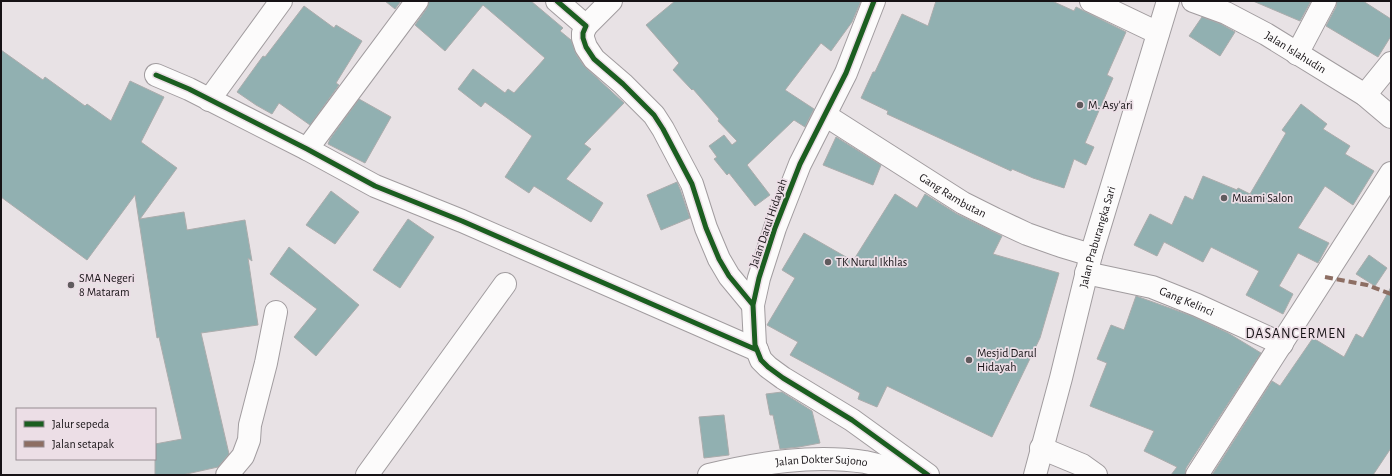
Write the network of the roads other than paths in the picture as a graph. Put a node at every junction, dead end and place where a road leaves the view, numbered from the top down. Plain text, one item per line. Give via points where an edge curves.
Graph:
1 (281, 1) edge
2 (417, 1) edge
3 (557, 1) edge
4 (611, 1) edge
5 (874, 1) edge
6 (1090, 1) edge
7 (1168, 1) edge
8 (1193, 1) edge
9 (1325, 1) edge
10 (586, 26) junction
11 (1158, 33) junction
12 (1297, 54) junction
13 (1391, 63) edge
14 (156, 75) dead end
15 (1365, 95) junction
16 (209, 100) junction
17 (825, 115) junction
18 (1391, 117) edge
19 (307, 149) junction
20 (1391, 173) edge
21 (1088, 264) junction
22 (505, 284) dead end
23 (753, 305) junction
24 (276, 312) dead end
25 (1282, 344) junction
26 (757, 350) junction
27 (1041, 448) junction
28 (227, 475) edge
29 (367, 475) edge
30 (709, 475) edge
31 (909, 475) edge
32 (928, 475) edge
33 (1035, 475) edge
34 (1096, 475) edge
35 (1197, 475) edge

1 - 16 main road
2 - 19 main road
3 - 10 main road
4 - 10 main road
5 - 17 main road, Jalan Darul Hidayah via 846,73
6 - 11 main road
7 - 11 main road, Jalan Praburangka Sari
8 - 12 main road, Jalan Islahudin via 1233,17
9 - 12 main road
10 - 23 main road via 583,33 584,42 594,59 654,115 663,129 692,184 719,259 729,276
11 - 21 main road, Jalan Praburangka Sari
12 - 15 main road, Jalan Islahudin
13 - 15 main road
14 - 16 main road
15 - 18 main road, Jalan Islahudin
16 - 19 main road
17 - 21 main road, Gang Rambutan via 976,209 1027,234 1061,246
17 - 23 main road, Jalan Darul Hidayah via 800,164 774,228
19 - 26 main road via 376,186
20 - 25 main road
21 - 25 main road, Gang Kelinci via 1197,305
21 - 27 main road, Jalan Praburangka Sari via 1061,378
22 - 29 main road
23 - 26 main road, Jalan Darul Hidayah via 754,340
24 - 28 main road via 250,425 249,440 243,456
25 - 35 main road
26 - 32 main road, Jalan Darul Hidayah via 761,360 783,378 852,420
27 - 33 main road, Jalan Praburangka Sari
27 - 34 main road via 1082,465
30 - 31 main road, Jalan Dokter Sujono via 763,464 822,459 865,462

